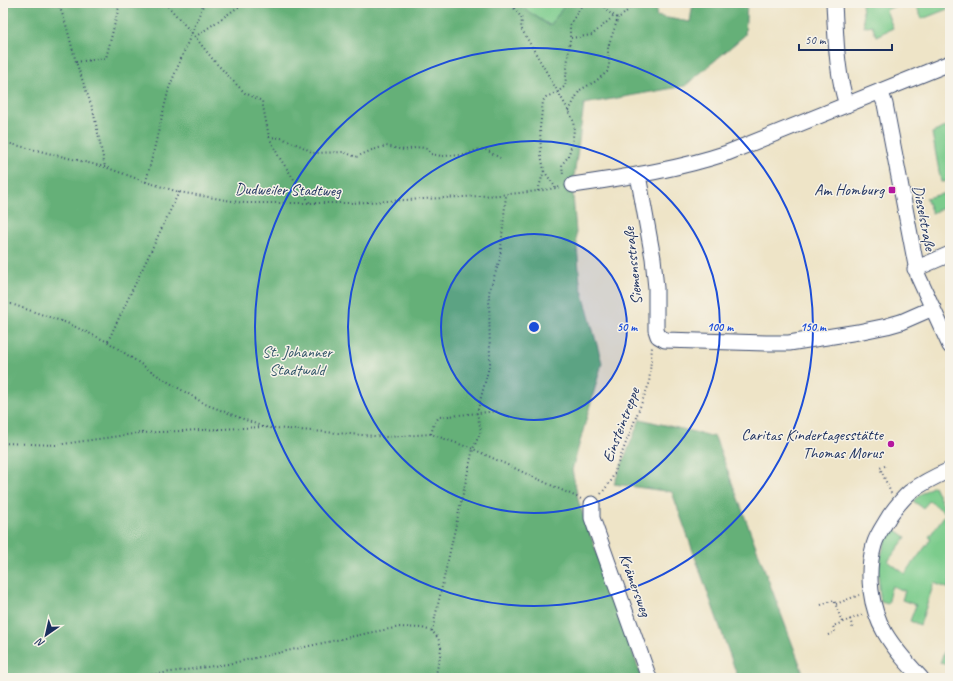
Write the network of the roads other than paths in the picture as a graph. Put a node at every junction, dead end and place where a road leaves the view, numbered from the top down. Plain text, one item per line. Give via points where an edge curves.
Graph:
1 (834, 3) edge
2 (950, 63) edge
3 (880, 91) junction
4 (847, 105) junction
5 (638, 175) junction
6 (568, 182) road end
7 (950, 254) edge
8 (916, 269) junction
9 (933, 308) junction
10 (950, 346) edge
11 (950, 470) edge
12 (592, 504) road end
13 (649, 678) edge
14 (922, 678) edge

1 - 4 street via 837,62
2 - 3 street
3 - 4 street
3 - 8 street, Dieselstraße via 885,104
4 - 5 street via 727,153 687,165
5 - 6 street
5 - 9 street, Siemensstraße via 653,258 656,330 658,336 664,340 789,343 887,326
7 - 8 street
8 - 9 street, Dieselstraße
9 - 10 street, Dieselstraße
11 - 14 street via 920,485 897,506 875,543 871,567 871,590 875,610 884,632
12 - 13 street, Krämersweg via 592,518

